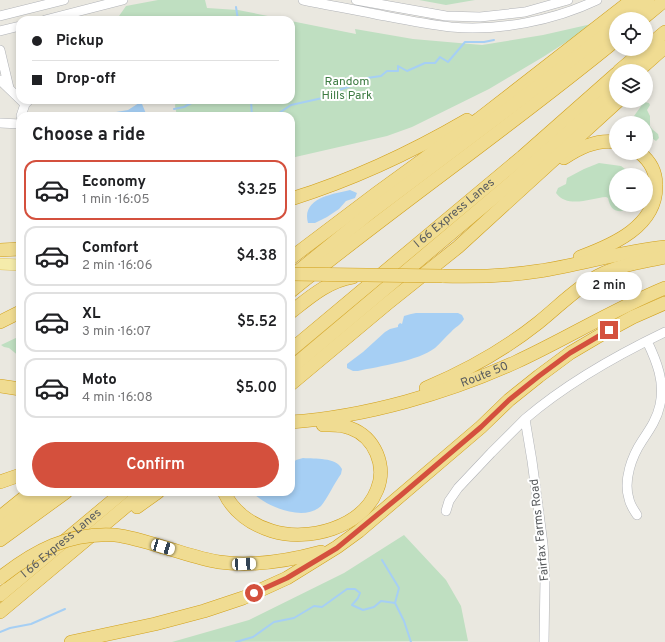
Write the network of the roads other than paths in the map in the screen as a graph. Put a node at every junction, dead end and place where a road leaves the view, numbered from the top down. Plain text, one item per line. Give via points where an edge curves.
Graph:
1 (64, 0) edge
2 (123, 0) edge
3 (303, 0) edge
4 (356, 0) edge
5 (568, 0) edge
6 (597, 0) edge
7 (632, 0) edge
8 (648, 0) edge
9 (665, 0) edge
10 (634, 12) edge
11 (650, 12) edge
12 (0, 16) edge
13 (61, 16) edge
14 (16, 27) edge
15 (0, 31) edge
16 (609, 32) edge
17 (665, 32) edge
18 (653, 43) edge
19 (609, 46) edge
20 (665, 47) edge
21 (0, 50) edge
22 (637, 56) edge
23 (665, 58) edge
24 (628, 64) edge
25 (646, 64) edge
26 (653, 69) edge
27 (0, 80) edge
28 (609, 80) edge
29 (521, 86) junction
30 (9, 88) junction
31 (16, 93) edge
32 (609, 96) edge
33 (610, 108) edge
34 (0, 123) edge
35 (16, 123) edge
36 (609, 142) edge
37 (647, 160) edge
38 (514, 197) junction
39 (295, 198) edge
40 (665, 247) edge
41 (16, 249) edge
42 (0, 250) edge
43 (295, 255) edge
44 (665, 257) edge
45 (0, 264) edge
46 (16, 265) edge
47 (539, 271) junction
48 (295, 273) edge
49 (363, 275) junction
50 (295, 276) edge
51 (295, 288) edge
52 (665, 288) edge
53 (665, 303) edge
54 (295, 309) edge
55 (16, 314) edge
56 (0, 322) edge
57 (665, 332) edge
58 (647, 341) junction
59 (295, 347) edge
60 (295, 365) edge
61 (295, 381) edge
62 (0, 382) edge
63 (0, 386) edge
64 (16, 388) edge
65 (16, 389) edge
66 (342, 416) junction
67 (525, 419) junction
68 (295, 422) edge
69 (295, 427) edge
70 (16, 476) edge
71 (0, 482) edge
72 (26, 496) edge
73 (41, 496) edge
74 (60, 496) edge
75 (118, 496) edge
76 (139, 496) edge
77 (153, 496) edge
78 (227, 496) edge
79 (446, 511) dead end
80 (638, 515) dead end
81 (0, 517) edge
82 (0, 529) edge
83 (96, 532) junction
84 (0, 540) edge
85 (337, 548) junction
86 (0, 578) edge
87 (0, 595) edge
88 (0, 612) edge
89 (71, 642) edge
90 (544, 642) edge

1 - 12 street
2 - 13 street
3 - 6 street via 453,27 495,27 527,22
4 - 5 street via 446,16 480,17 525,12
7 - 29 highway
8 - 10 highway
9 - 11 highway
14 - 15 street
16 - 48 highway
17 - 18 highway
19 - 51 highway
20 - 25 highway
21 - 30 street
22 - 24 highway
23 - 26 highway
27 - 30 street
28 - 59 highway, I 66 Express Lanes via 522,157
29 - 39 highway via 462,123 410,150 338,182
29 - 43 highway
30 - 31 street
32 - 60 highway via 512,182
33 - 38 highway
34 - 35 street
36 - 38 highway via 597,142 566,157 537,182
37 - 47 highway via 654,172 656,195 653,207 646,218 626,235 610,244
38 - 61 highway via 458,247
40 - 47 highway
41 - 42 highway
44 - 66 highway via 624,267 586,283 517,339 464,372 423,390
45 - 46 main road
47 - 49 highway, bridge via 500,275
49 - 50 highway, bridge
49 - 54 highway, bridge via 341,279 321,289
52 - 66 highway, Route 50 via 481,377 450,389
53 - 85 highway via 609,330 570,353 539,376
55 - 56 highway
57 - 58 street
58 - 67 street via 585,375
58 - 80 street via 660,371 662,395 655,422 637,449 630,466 628,494
62 - 64 main road
63 - 65 highway
66 - 68 highway, Route 50
67 - 79 street via 458,488
67 - 90 street, Fairfax Farms Road via 543,544
69 - 78 highway via 342,426 355,430 368,440 376,452 380,475 377,490 361,511 348,521 326,531 292,535 252,523 242,516
70 - 71 highway
72 - 81 highway
73 - 82 highway
74 - 84 highway
75 - 87 highway, I 66 Express Lanes
76 - 83 highway
77 - 83 highway via 133,511
83 - 88 highway
85 - 86 highway, bridge via 278,562 244,564 219,562 116,535 94,535 50,545
85 - 89 highway via 287,578 244,598 155,624

